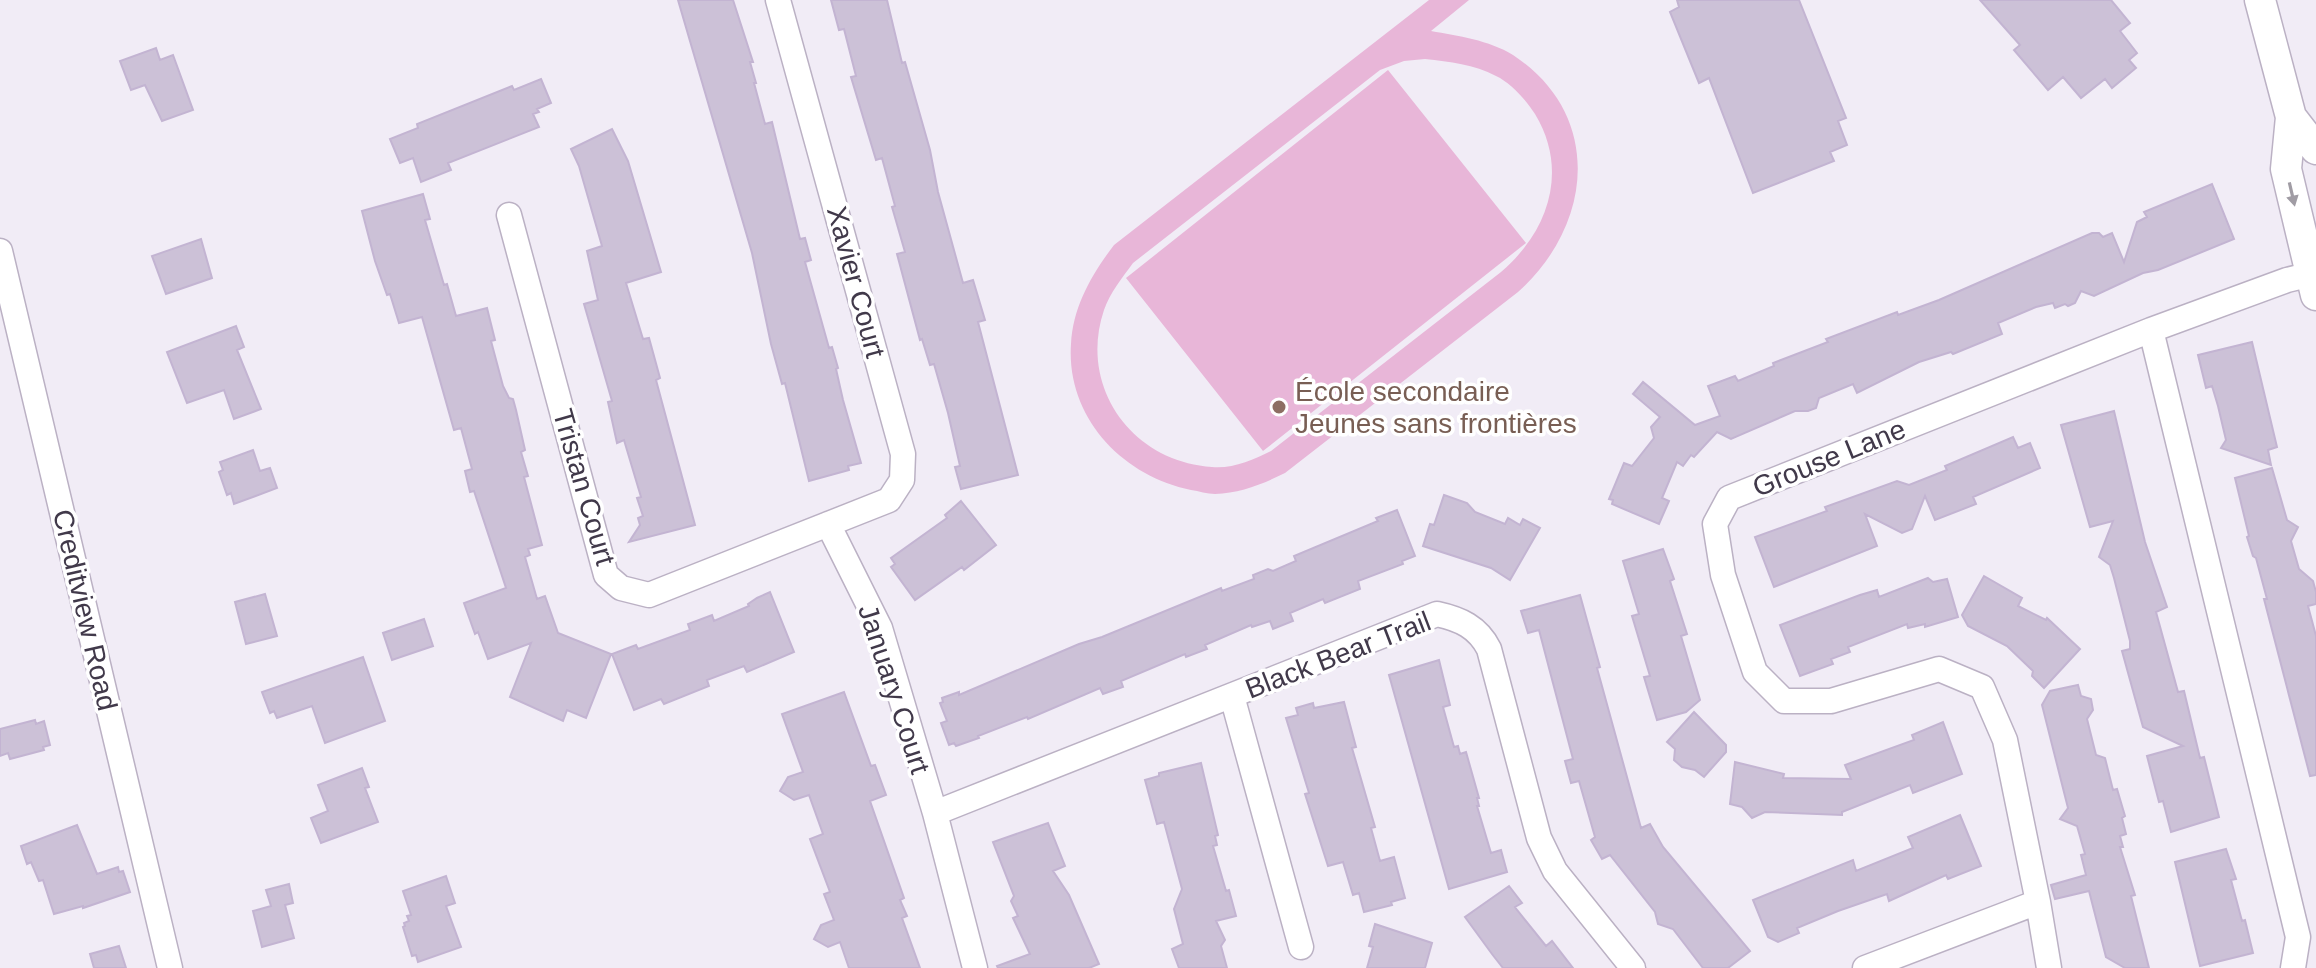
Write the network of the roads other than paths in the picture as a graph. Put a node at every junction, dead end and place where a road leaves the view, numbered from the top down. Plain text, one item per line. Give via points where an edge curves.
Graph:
1 (778, 0) edge
2 (2260, 0) edge
3 (2291, 117) junction
4 (2316, 149) edge
5 (509, 215) dead end
6 (0, 251) edge
7 (2314, 281) edge
8 (2151, 330) junction
9 (828, 524) junction
10 (1232, 696) junction
11 (935, 813) junction
12 (2038, 902) junction
13 (1301, 947) dead end
14 (170, 968) edge
15 (975, 968) edge
16 (1633, 968) edge
17 (1865, 968) edge
18 (2049, 968) edge
19 (2293, 968) edge

1 - 9 street, Xavier Court via 903,454 902,480 889,500
2 - 3 street
3 - 4 street
3 -> 7 street via 2286,169
5 - 9 street, Tristan Court via 606,575 621,588 649,595
6 - 14 street, Creditview Road
7 - 8 street, Grouse Lane via 2287,280
8 - 12 street, Grouse Lane via 1729,498 1715,524 1723,575 1755,672 1784,701 1831,701 1939,669 1982,687 2005,740
8 - 19 street via 2298,937
9 - 11 street, January Court via 880,628
10 - 11 street, Black Bear Trail
10 - 13 street
10 - 16 street, Black Bear Trail via 1437,614 1473,628 1489,649 1539,838 1555,871
11 - 15 street, January Court
12 - 17 street
12 - 18 street, Grouse Lane

